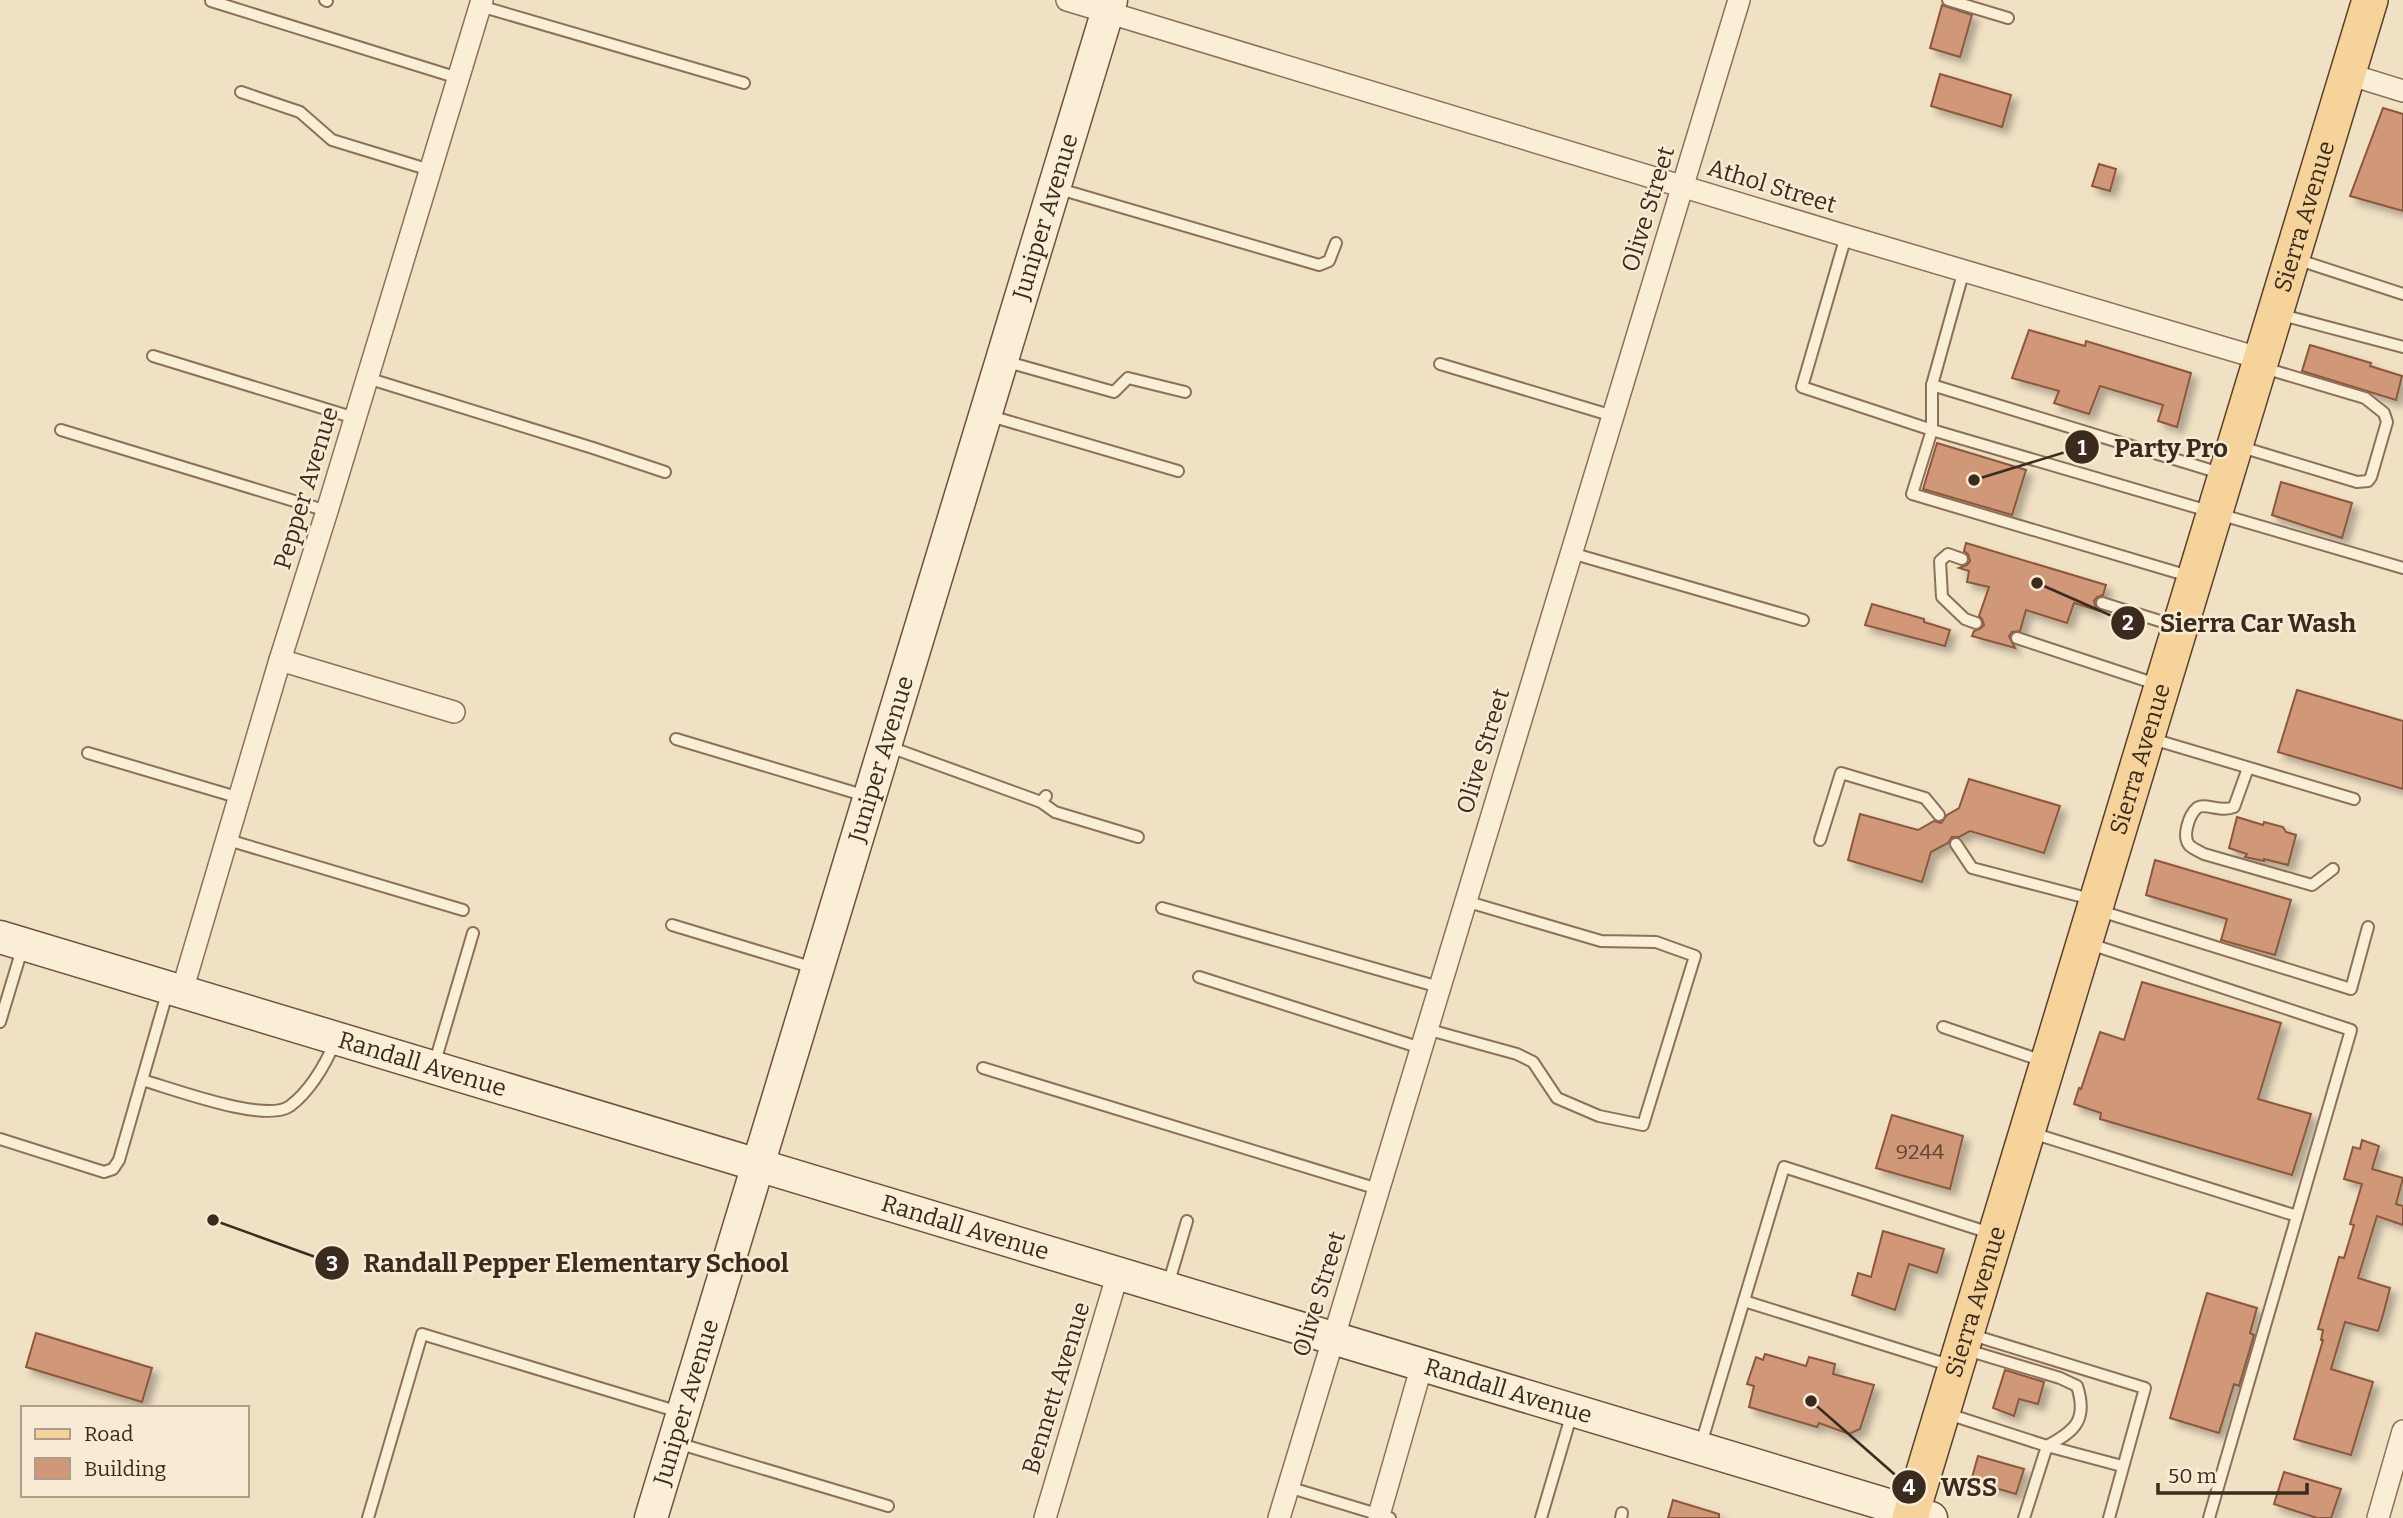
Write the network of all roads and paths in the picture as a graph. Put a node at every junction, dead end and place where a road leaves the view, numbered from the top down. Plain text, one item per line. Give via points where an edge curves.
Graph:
1 (1067, 0) edge
2 (1739, 0) edge
3 (1948, 0) edge
4 (2370, 0) edge
5 (212, 1) edge
6 (481, 3) edge
7 (1109, 6) edge
8 (2008, 18) dead end
9 (2348, 74) junction
10 (458, 78) junction
11 (744, 83) dead end
12 (2403, 91) edge
13 (241, 92) dead end
14 (430, 170) junction
15 (1682, 186) junction
16 (1054, 188) junction
17 (1846, 236) junction
18 (1336, 243) dead end
19 (2292, 258) junction
20 (1964, 271) junction
21 (2403, 294) edge
22 (2275, 313) junction
23 (2403, 347) edge
24 (153, 356) dead end
25 (1001, 360) junction
26 (2261, 362) junction
27 (1440, 364) dead end
28 (367, 378) junction
29 (1932, 385) junction
30 (1185, 393) dead end
31 (985, 414) junction
32 (1613, 416) junction
33 (355, 418) junction
34 (61, 430) dead end
35 (1931, 430) junction
36 (2231, 460) junction
37 (1178, 471) dead end
38 (665, 472) dead end
39 (327, 512) junction
40 (2215, 513) junction
41 (1571, 553) junction
42 (1962, 559) dead end
43 (2403, 568) edge
44 (2195, 578) junction
45 (2102, 603) dead end
46 (1803, 620) dead end
47 (1976, 623) dead end
48 (2180, 628) junction
49 (2017, 638) dead end
50 (280, 660) junction
51 (2162, 685) junction
52 (454, 712) dead end
53 (2147, 738) junction
54 (676, 739) dead end
55 (885, 745) junction
56 (88, 753) dead end
57 (2248, 768) junction
58 (869, 796) junction
59 (240, 799) junction
60 (2354, 799) dead end
61 (1939, 816) dead end
62 (1138, 837) dead end
63 (228, 840) junction
64 (1819, 840) dead end
65 (1956, 844) dead end
66 (2333, 869) dead end
67 (1465, 901) junction
68 (2096, 905) junction
69 (1161, 908) dead end
70 (463, 910) dead end
71 (672, 925) dead end
72 (2368, 927) dead end
73 (473, 933) dead end
74 (12, 940) edge
75 (2085, 942) junction
76 (817, 969) junction
77 (1199, 977) dead end
78 (1439, 987) junction
79 (176, 989) junction
80 (0, 1022) edge
81 (1943, 1027) dead end
82 (337, 1038) junction
83 (1424, 1039) junction
84 (2048, 1063) junction
85 (434, 1067) junction
86 (983, 1068) dead end
87 (142, 1080) junction
88 (2027, 1132) junction
89 (0, 1139) edge
90 (758, 1165) junction
91 (1378, 1189) junction
92 (2297, 1216) junction
93 (1187, 1221) dead end
94 (1996, 1234) junction
95 (1118, 1273) junction
96 (1167, 1289) junction
97 (1744, 1301) junction
98 (1333, 1338) junction
99 (1961, 1349) junction
100 (1422, 1365) junction
101 (1573, 1410) junction
102 (1942, 1412) junction
103 (678, 1428) junction
104 (2403, 1431) edge
105 (2047, 1446) junction
106 (1700, 1448) junction
107 (2122, 1466) junction
108 (2394, 1484) edge
109 (1288, 1487) junction
110 (888, 1506) dead end
111 (1385, 1516) edge
112 (1918, 1516) edge
113 (368, 1518) edge
114 (651, 1518) edge
115 (1045, 1518) edge
116 (1279, 1518) edge
117 (1541, 1518) edge
118 (2024, 1518) edge
119 (2109, 1518) edge
120 (2209, 1518) edge
121 (2378, 1518) edge

1 - 7 street, Athol Street
2 - 15 street, Olive Street
3 - 8 lane
4 - 9 main road, Sierra Avenue
5 - 10 lane
6 - 10 street, Pepper Avenue
6 - 11 lane
7 - 15 street, Athol Street
7 - 16 street, Juniper Avenue
9 - 12 street
9 - 19 main road, Sierra Avenue
10 - 14 street, Pepper Avenue
13 - 14 lane via 300,112 332,140
14 - 28 street, Pepper Avenue
15 - 17 street, Athol Street
15 - 32 street, Olive Street
16 - 18 lane via 1319,265 1329,261
16 - 25 street, Juniper Avenue
17 - 20 street, Athol Street
17 - 35 lane via 1801,387
19 - 21 lane
19 - 22 main road, Sierra Avenue
20 - 26 street, Athol Street
20 - 29 lane
22 - 23 lane
22 - 26 main road, Sierra Avenue
24 - 33 lane
25 - 30 lane via 1114,392 1128,378
25 - 31 street, Juniper Avenue
26 - 36 main road, Sierra Avenue
26 - 36 lane via 2378,406 2387,422 2371,477 2357,482
27 - 32 lane
28 - 33 street, Pepper Avenue
28 - 38 lane
29 - 35 lane
29 - 36 lane
31 - 37 lane
31 - 55 street, Juniper Avenue
32 - 41 street, Olive Street
33 - 39 street, Pepper Avenue
34 - 39 lane
35 - 40 lane
35 - 44 lane via 1912,494
36 - 40 main road, Sierra Avenue
39 - 50 street, Pepper Avenue
40 - 43 lane
40 - 44 main road, Sierra Avenue
41 - 46 lane
41 - 67 street, Olive Street
42 - 47 lane via 1948,554 1940,561 1942,597 1965,619
44 - 48 main road, Sierra Avenue
45 - 48 lane
48 - 51 main road, Sierra Avenue
49 - 51 lane
50 - 52 street
50 - 59 street, Pepper Avenue
51 - 53 main road, Sierra Avenue
53 - 57 lane
53 - 68 main road, Sierra Avenue
54 - 58 lane
55 - 58 street, Juniper Avenue
55 - 62 lane via 1044,799 1055,812
56 - 59 lane
57 - 60 lane
57 - 66 lane via 2234,807 2226,811 2197,808 2187,829 2189,844 2204,854 2312,885
58 - 76 street, Juniper Avenue
59 - 63 street, Pepper Avenue
61 - 64 lane via 1925,799 1841,773
63 - 70 lane
63 - 79 street, Pepper Avenue
65 - 68 lane via 1972,868
67 - 78 street, Olive Street
67 - 83 lane via 1601,941 1656,942 1695,956 1643,1125 1599,1116 1557,1098 1532,1062 1517,1054
68 - 72 lane via 2351,989
68 - 75 main road, Sierra Avenue
69 - 78 lane
71 - 76 lane
73 - 85 lane
74 - 79 street, Randall Avenue
74 - 80 lane
75 - 84 main road, Sierra Avenue
75 - 92 lane via 2351,1030
76 - 90 street, Juniper Avenue
77 - 83 lane
78 - 83 street, Olive Street
79 - 82 street, Randall Avenue
79 - 87 lane
81 - 84 lane
82 - 85 street, Randall Avenue
82 - 87 lane via 322,1071 289,1107 273,1112 248,1110
83 - 91 street, Olive Street
84 - 88 main road, Sierra Avenue
85 - 90 street, Randall Avenue
86 - 91 lane
87 - 89 lane via 119,1160 104,1172
88 - 92 lane
88 - 94 main road, Sierra Avenue
90 - 95 street, Randall Avenue
90 - 103 street, Juniper Avenue
91 - 98 street, Olive Street
92 - 120 lane
93 - 96 lane
94 - 97 lane via 1784,1167
94 - 99 main road, Sierra Avenue
95 - 96 street, Randall Avenue
95 - 115 street, Bennett Avenue
96 - 98 street, Randall Avenue
97 - 99 lane
97 - 106 lane
98 - 100 street, Randall Avenue
98 - 109 street, Olive Street
99 - 102 main road, Sierra Avenue
99 - 105 lane via 2077,1386 2080,1418 2069,1434
99 - 107 lane via 2145,1388
100 - 101 street, Randall Avenue
100 - 111 street
101 - 106 street, Randall Avenue
101 - 117 lane
102 - 105 lane
102 - 112 main road, Sierra Avenue
103 - 110 lane
103 - 113 lane via 422,1334
103 - 114 street, Juniper Avenue
104 - 108 street
105 - 107 lane
105 - 118 lane
106 - 112 street, Randall Avenue
107 - 119 lane
108 - 121 street
109 - 111 lane
109 - 116 street, Olive Street

